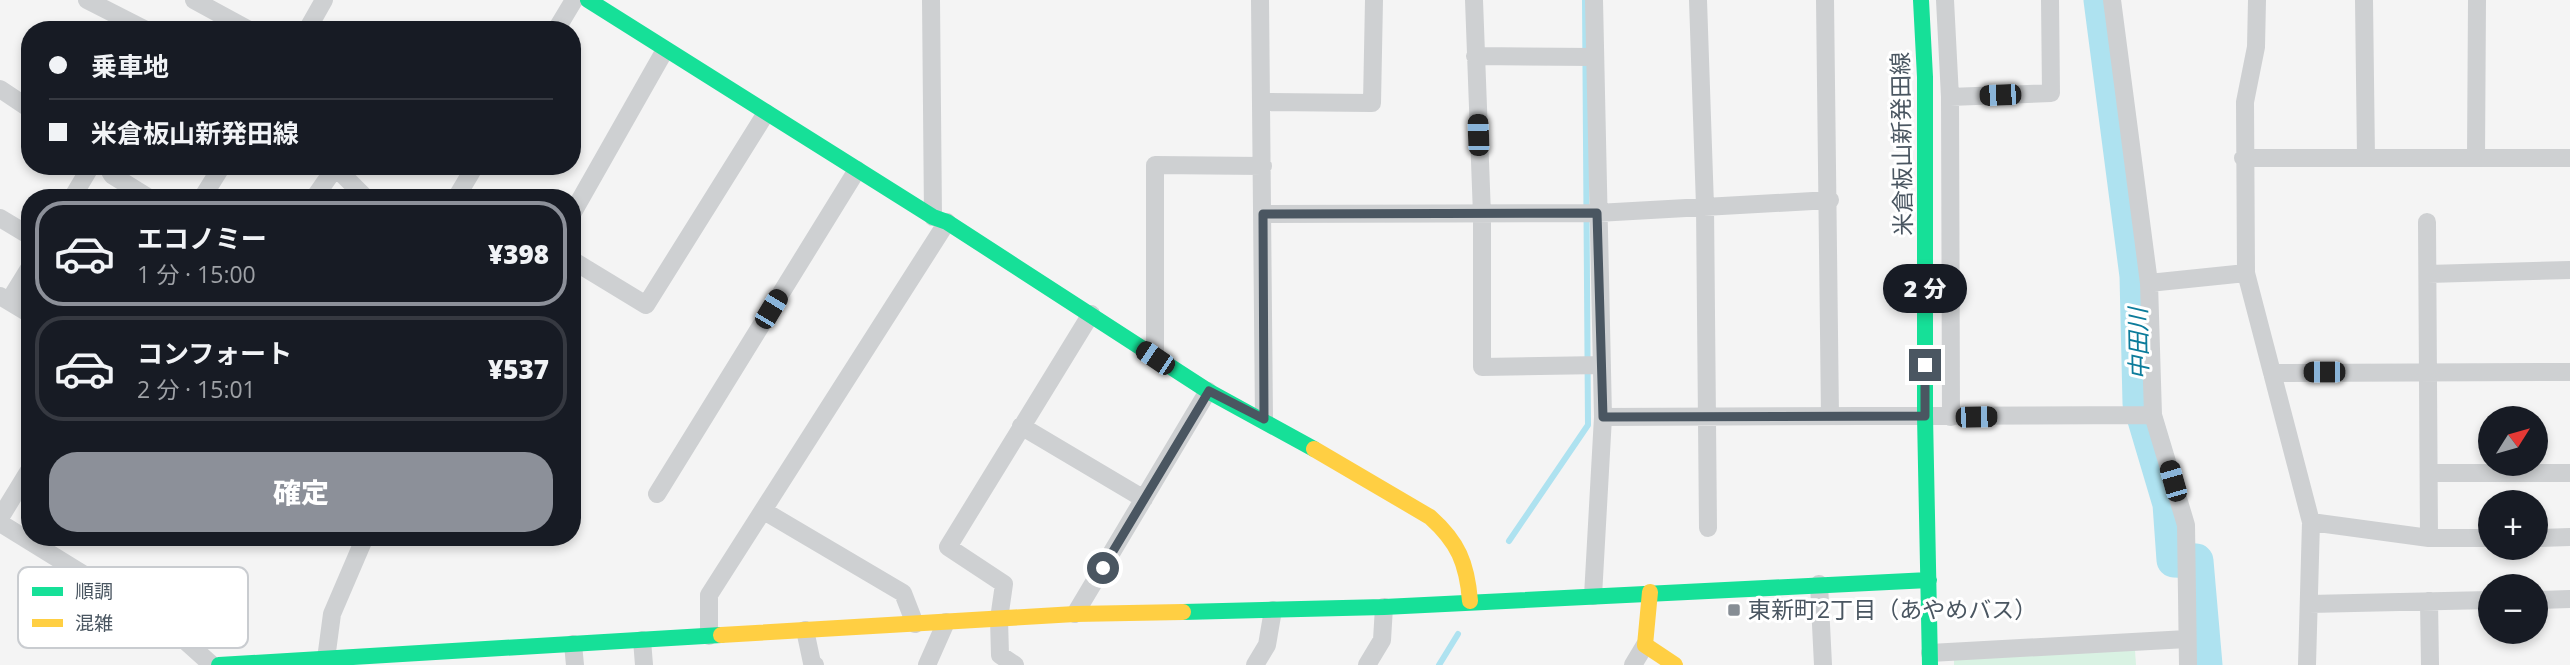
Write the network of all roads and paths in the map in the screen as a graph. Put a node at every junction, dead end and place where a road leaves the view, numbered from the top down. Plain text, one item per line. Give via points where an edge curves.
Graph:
1 (87, 0) edge
2 (195, 0) edge
3 (324, 0) edge
4 (574, 0) edge
5 (588, 0) edge
6 (931, 0) edge
7 (1260, 0) edge
8 (1374, 0) edge
9 (1474, 0) edge
10 (1594, 0) edge
11 (1698, 0) edge
12 (1825, 0) edge
13 (1921, 0) edge
14 (1945, 0) edge
15 (2050, 0) edge
16 (2112, 0) edge
17 (2257, 0) edge
18 (2364, 0) edge
19 (2477, 0) edge
20 (128, 21) edge
21 (233, 21) edge
22 (312, 21) edge
23 (561, 21) edge
24 (665, 50) junction
25 (1475, 55) junction
26 (1594, 57) junction
27 (0, 89) edge
28 (1950, 97) junction
29 (1263, 102) junction
30 (21, 103) edge
31 (766, 113) junction
32 (2243, 158) junction
33 (2366, 158) junction
34 (2476, 158) junction
35 (2570, 158) edge
36 (1263, 166) junction
37 (857, 170) junction
38 (112, 175) edge
39 (342, 175) edge
40 (135, 189) edge
41 (357, 189) edge
42 (581, 198) edge
43 (1830, 200) junction
44 (1704, 206) junction
45 (1597, 213) junction
46 (1263, 214) junction
47 (1482, 215) junction
48 (0, 218) edge
49 (940, 220) junction
50 (2427, 222) dead end
51 (21, 231) edge
52 (581, 265) edge
53 (2570, 270) edge
54 (2246, 273) junction
55 (2428, 274) junction
56 (21, 278) edge
57 (2149, 283) junction
58 (4, 299) edge
59 (21, 309) edge
60 (1091, 314) junction
61 (1155, 358) junction
62 (1602, 365) junction
63 (2430, 372) junction
64 (2570, 372) edge
65 (2272, 373) junction
66 (1209, 391) junction
67 (2153, 415) junction
68 (1706, 416) junction
69 (1830, 416) junction
70 (1925, 416) junction
71 (1603, 417) junction
72 (1951, 417) junction
73 (1264, 419) junction
74 (1021, 426) junction
75 (2429, 473) junction
76 (2570, 473) edge
77 (21, 484) edge
78 (657, 494) dead end
79 (1144, 499) junction
80 (764, 511) junction
81 (0, 520) edge
82 (2311, 522) junction
83 (1707, 528) dead end
84 (21, 533) edge
85 (2570, 537) edge
86 (2429, 538) junction
87 (2478, 538) edge
88 (2548, 538) edge
89 (41, 546) edge
90 (361, 546) edge
91 (74, 567) edge
92 (1930, 580) junction
93 (1819, 584) junction
94 (1650, 592) junction
95 (1593, 596) junction
96 (2570, 599) edge
97 (2478, 600) edge
98 (2548, 600) edge
99 (1470, 601) junction
100 (2429, 601) junction
101 (2309, 604) junction
102 (1384, 607) junction
103 (1273, 610) junction
104 (1075, 614) junction
105 (999, 619) junction
106 (946, 622) junction
107 (915, 624) junction
108 (805, 630) junction
109 (709, 636) junction
110 (2187, 639) junction
111 (642, 640) junction
112 (573, 644) junction
113 (1644, 645) junction
114 (193, 648) edge
115 (326, 659) junction
116 (1930, 659) edge
117 (365, 661) edge
118 (212, 665) edge
119 (219, 665) edge
120 (575, 665) edge
121 (644, 665) edge
122 (815, 665) edge
123 (927, 665) edge
124 (1015, 665) edge
125 (1255, 665) edge
126 (1367, 665) edge
127 (1633, 665) edge
128 (1675, 665) edge
129 (1823, 665) edge
130 (2188, 665) edge
131 (2307, 665) edge
132 (2430, 665) edge

1 - 20 street
2 - 21 street
3 - 22 street
4 - 23 street
5 - 24 street
6 - 49 street
7 - 29 street
8 - 29 street via 1372,103
9 - 25 street
10 - 26 street
11 - 44 street
12 - 43 street
13 - 70 street, 米倉板山新発田線
14 - 28 street
15 - 28 street via 2051,93
16 - 57 street
17 - 32 street
18 - 33 street
19 - 34 street
24 - 31 street
24 - 42 street
25 - 26 street
25 - 47 street
26 - 45 street
27 - 30 street
28 - 72 street
29 - 36 street
31 - 37 street
31 - 52 street via 646,305
32 - 33 street
32 - 54 street
33 - 34 street
34 - 35 street
36 - 46 street
36 - 61 street via 1155,165
37 - 49 street
37 - 78 street
38 - 40 street
39 - 41 street
43 - 44 street
43 - 69 street
44 - 45 street
44 - 68 street
45 - 47 street
45 - 62 street
46 - 47 street
46 - 73 street
47 - 62 street via 1482,367
48 - 51 street
49 - 60 street
49 - 80 street
50 - 55 street
53 - 55 street
54 - 57 street
54 - 65 street
55 - 63 street
56 - 58 street
57 - 67 street
58 - 59 street
60 - 61 street
60 - 74 street
61 - 66 street
62 - 71 street
63 - 64 street
63 - 65 street
63 - 75 street
65 - 82 street
66 - 73 street
66 - 79 street
67 - 72 street
67 - 110 street via 2186,525
68 - 69 street
68 - 71 street
68 - 83 street
69 - 70 street
70 - 72 street
70 - 92 street, 米倉板山新発田線
71 - 95 street
73 - 99 street via 1430,517 1453,537 1468,562
74 - 79 street
74 - 105 street via 948,547 1004,584
75 - 76 street
75 - 86 street
77 - 81 street
79 - 104 street
80 - 107 street via 903,593
80 - 109 street via 709,595
81 - 84 street
82 - 86 street
82 - 101 street
85 - 88 street
86 - 87 street
89 - 91 street
90 - 115 street via 332,614
92 - 93 street
92 - 116 street, 米倉板山新発田線
93 - 94 street
93 - 129 street
94 - 95 street
94 - 113 street
95 - 99 street
96 - 98 street
97 - 100 street
99 - 102 street
100 - 101 street
100 - 132 street
101 - 131 street
102 - 103 street
102 - 126 street via 1382,640
103 - 104 street
103 - 125 street via 1267,645
104 - 105 street
105 - 106 street
105 - 124 street via 1000,655
106 - 107 street
106 - 123 street
107 - 108 street
108 - 109 street
108 - 122 street
109 - 111 street
110 - 116 street
110 - 130 street
111 - 112 street
111 - 121 street
112 - 117 street
112 - 120 street
113 - 127 street
113 - 128 street
114 - 118 street
115 - 117 street
115 - 119 street

